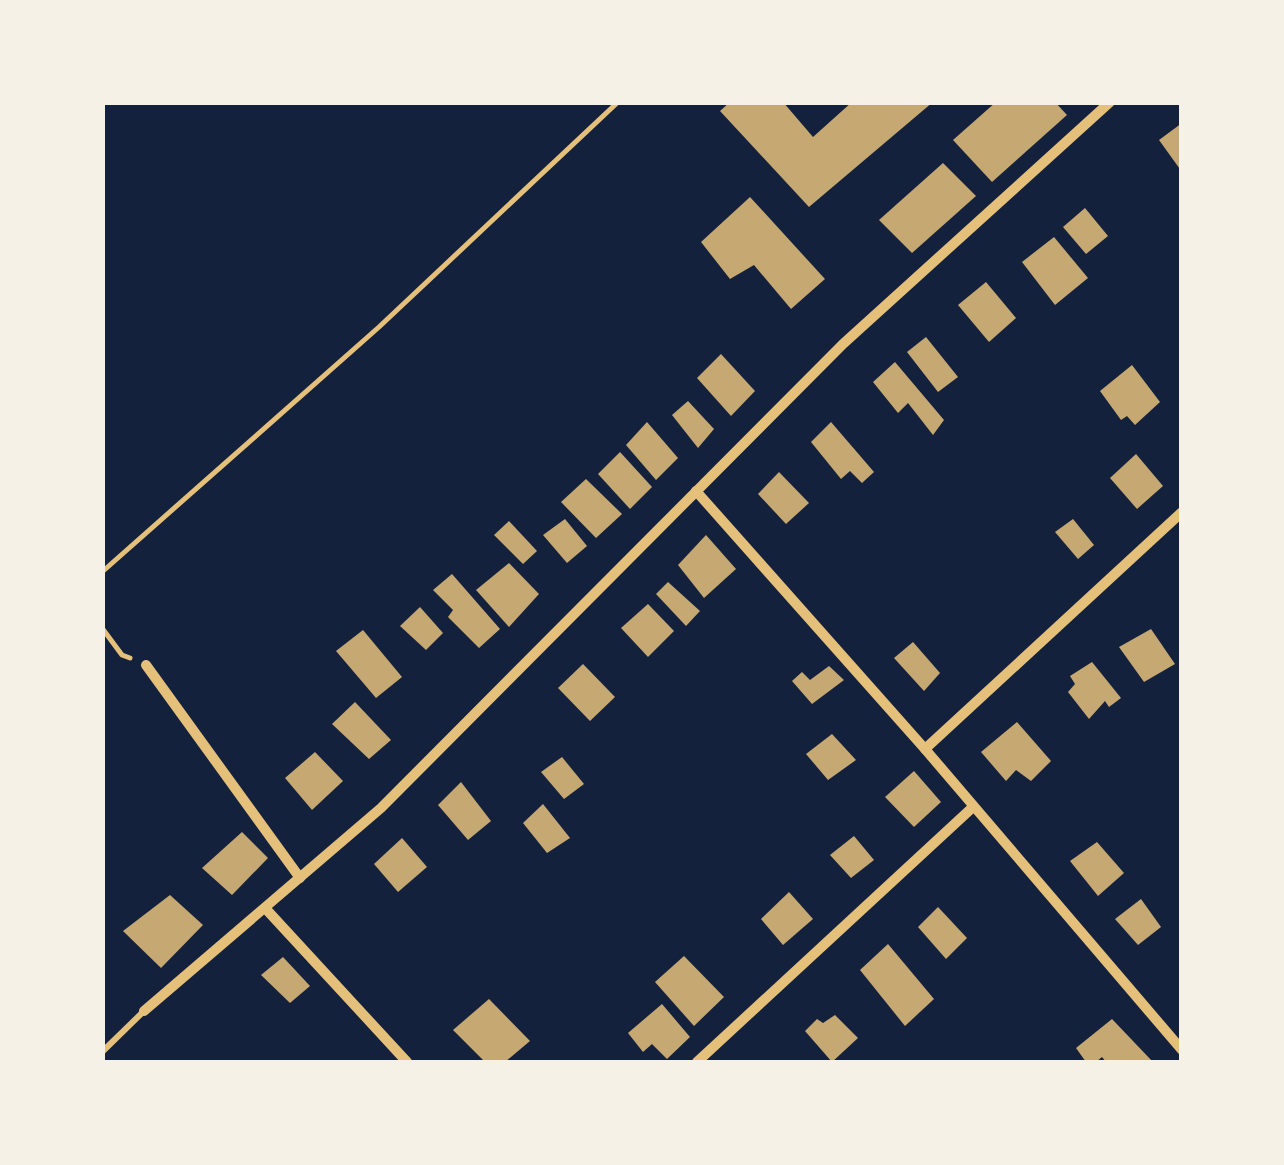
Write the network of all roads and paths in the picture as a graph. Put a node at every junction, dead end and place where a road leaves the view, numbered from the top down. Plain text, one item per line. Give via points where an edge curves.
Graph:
1 (618, 102) edge
2 (1110, 102) edge
3 (696, 491) junction
4 (1182, 512) edge
5 (102, 572) edge
6 (102, 628) edge
7 (146, 665) joint
8 (925, 749) junction
9 (972, 807) junction
10 (300, 878) junction
11 (265, 908) junction
12 (144, 1011) joint
13 (1182, 1050) edge
14 (102, 1052) edge
15 (407, 1062) edge
16 (697, 1062) edge

1 - 5 path via 379,327
2 - 3 street via 843,344
3 - 8 street
3 - 10 street via 381,808
4 - 8 street
6 - 7 path via 122,655
7 - 10 street
8 - 9 street
9 - 13 street
9 - 16 street
10 - 11 street
11 - 12 street
11 - 15 street
12 - 14 lane

